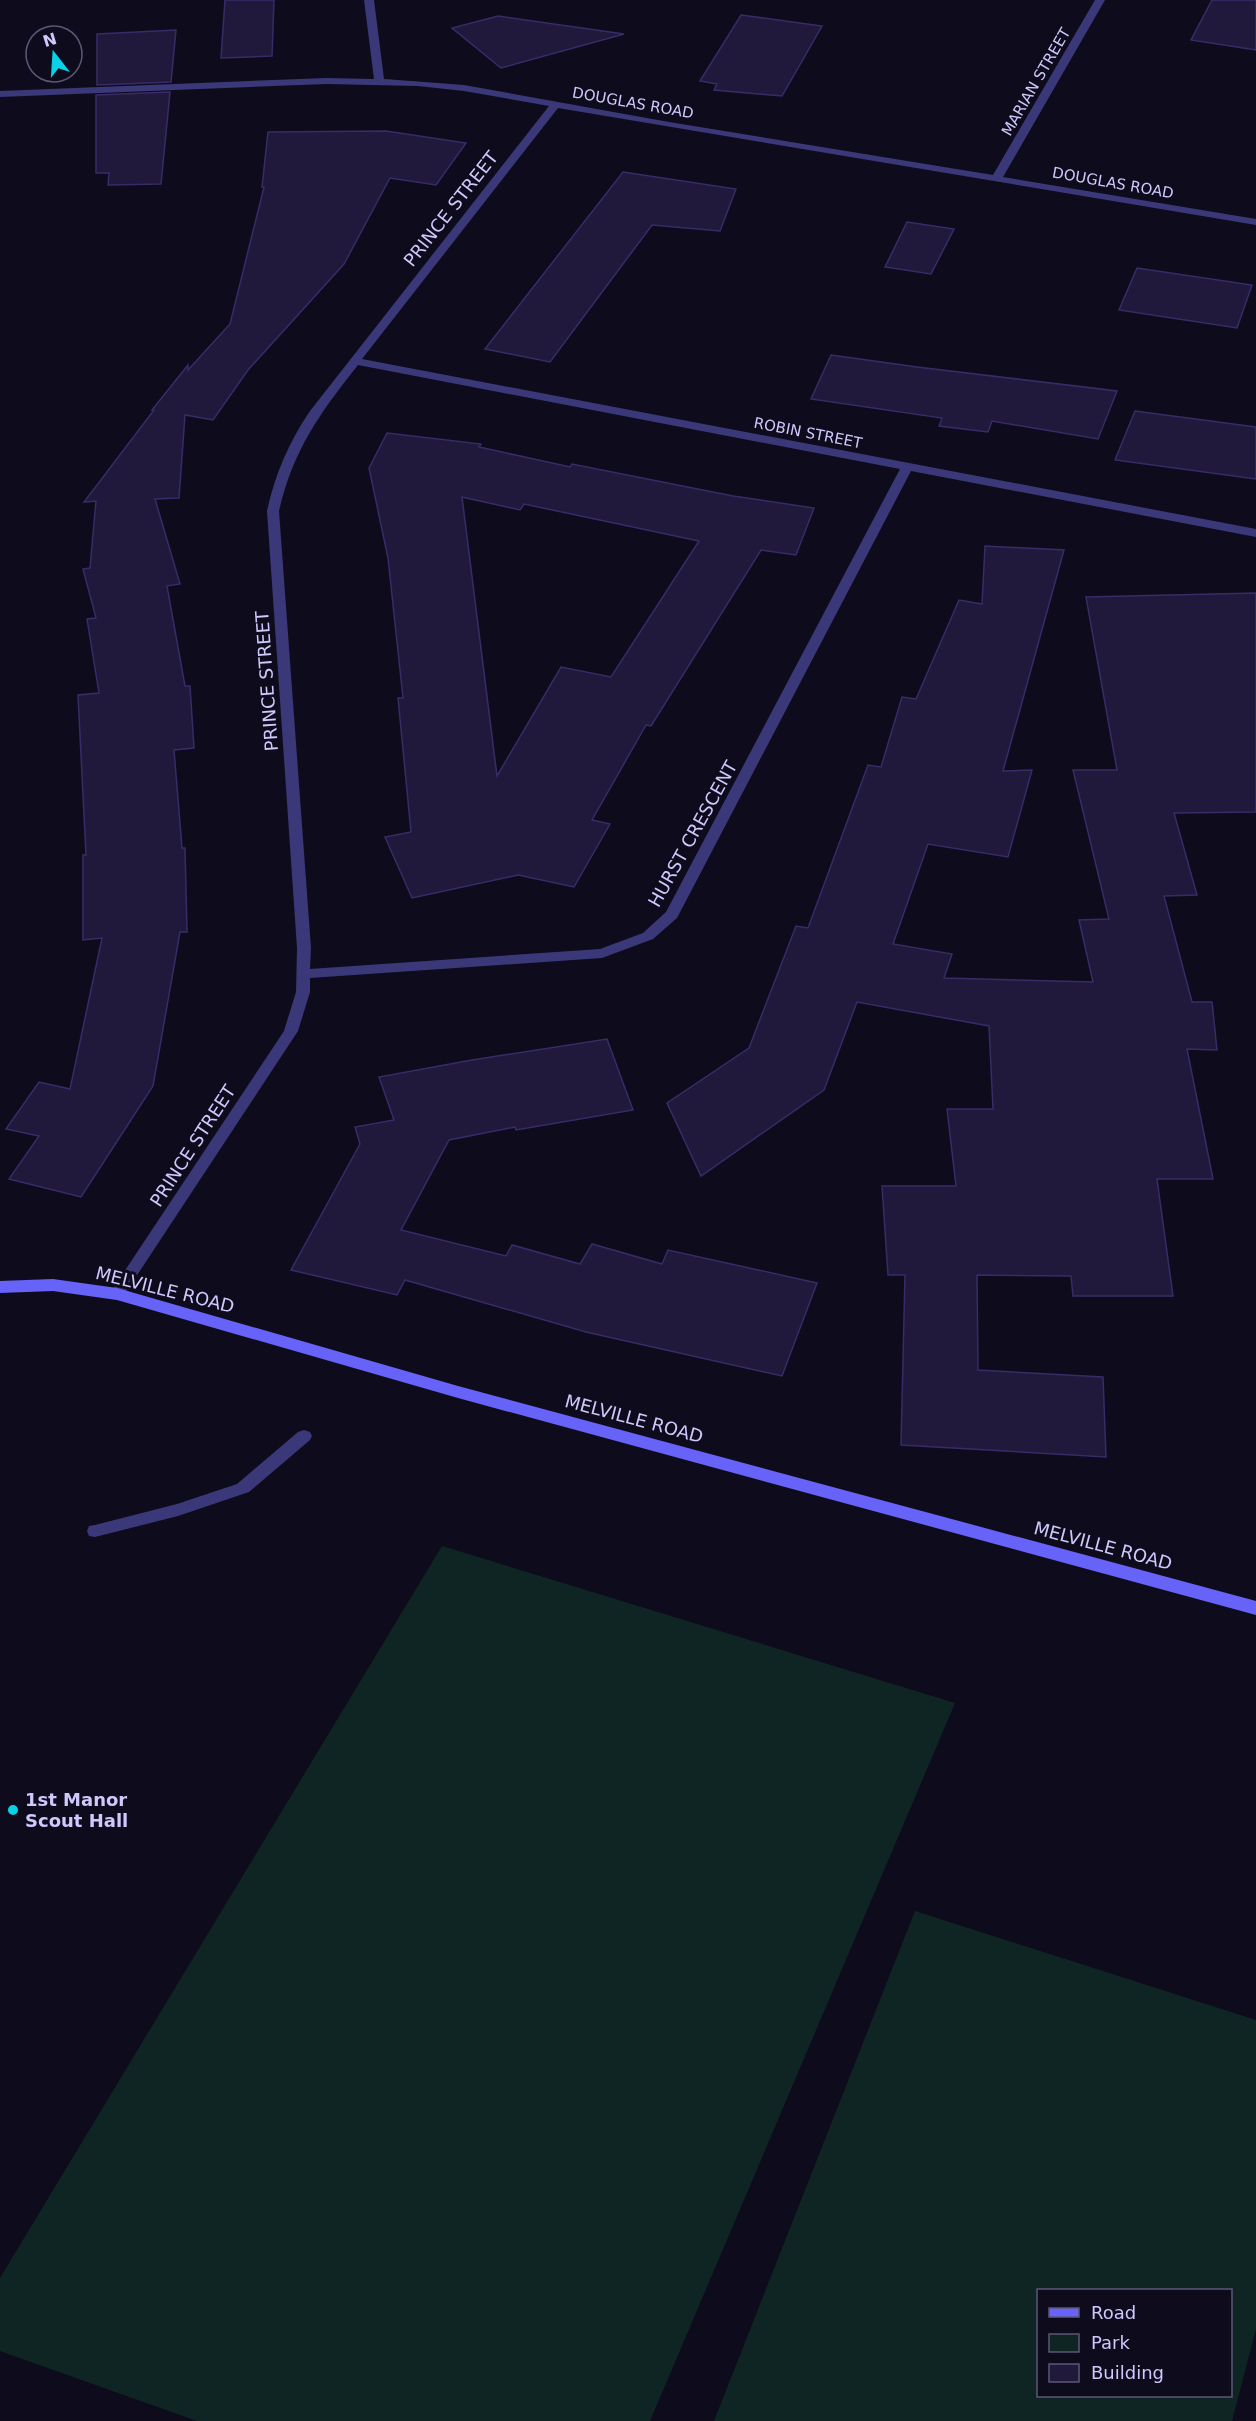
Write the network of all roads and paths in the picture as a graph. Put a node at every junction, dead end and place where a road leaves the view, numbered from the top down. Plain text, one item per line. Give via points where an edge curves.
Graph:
1 (369, 0) edge
2 (1100, 0) edge
3 (379, 82) junction
4 (0, 94) edge
5 (556, 104) junction
6 (997, 178) junction
7 (1256, 222) edge
8 (355, 361) junction
9 (907, 467) junction
10 (1256, 533) edge
11 (303, 974) junction
12 (0, 1287) edge
13 (117, 1294) junction
14 (303, 1436) dead end
15 (95, 1531) dead end
16 (1256, 1608) edge

1 - 3 street
2 - 6 street, MARIAN STREET
3 - 4 street, DOUGLAS ROAD
3 - 5 street, DOUGLAS ROAD via 464,88
5 - 6 street, DOUGLAS ROAD
5 - 8 street, PRINCE STREET
6 - 7 street, DOUGLAS ROAD
8 - 9 street, ROBIN STREET
8 - 11 street, PRINCE STREET via 294,444 280,475 273,511 303,924
9 - 10 street, ROBIN STREET
9 - 11 street, HURST CRESCENT via 672,915 648,936 602,953
11 - 13 street, PRINCE STREET via 303,992 291,1031
12 - 13 street, MELVILLE ROAD via 53,1285
13 - 16 street, MELVILLE ROAD via 458,1392
14 - 15 street via 243,1488

